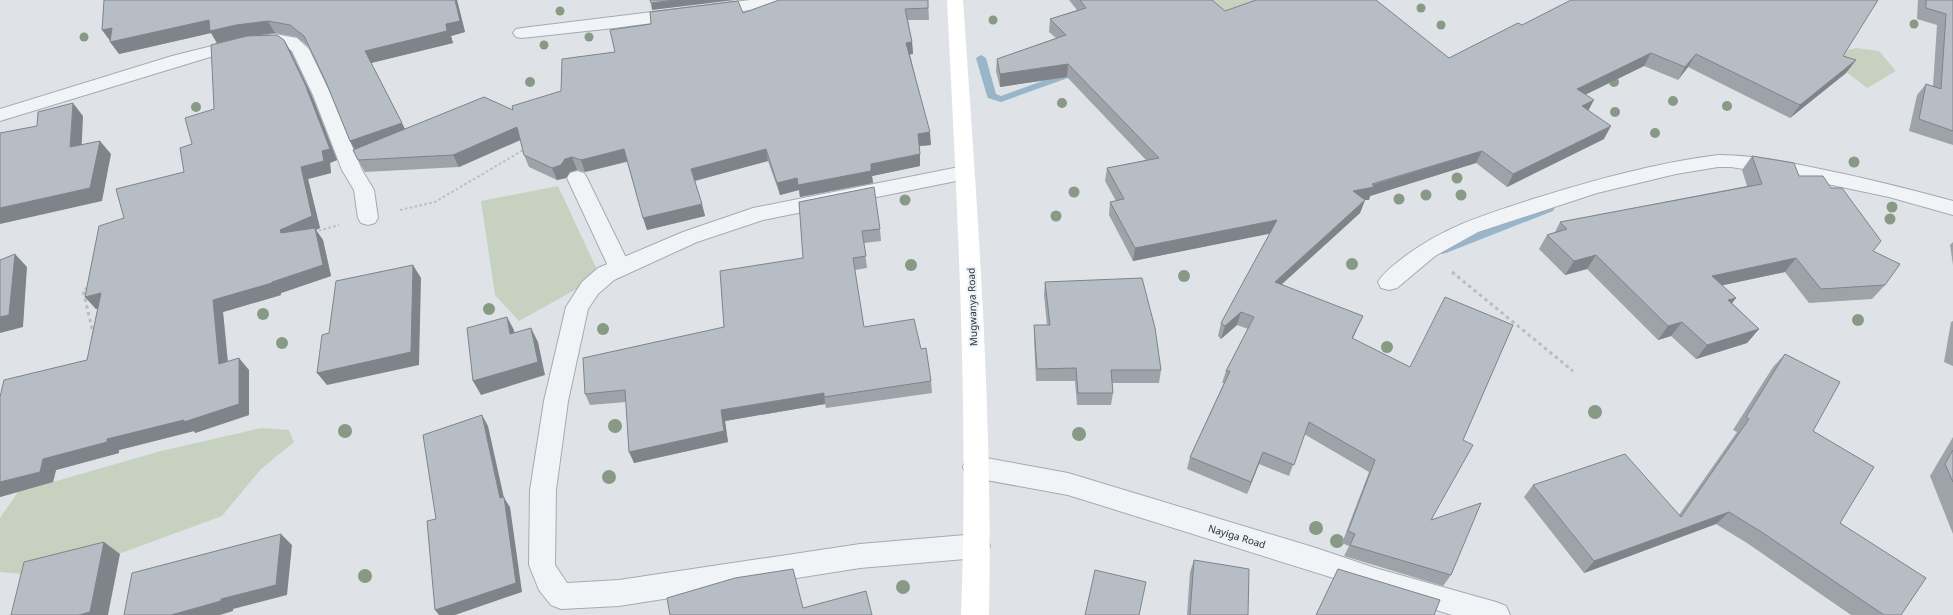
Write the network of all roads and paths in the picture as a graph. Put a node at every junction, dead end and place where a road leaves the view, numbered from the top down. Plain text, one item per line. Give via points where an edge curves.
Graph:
1 (788, 0) edge
2 (955, 0) edge
3 (522, 33) dead end
4 (0, 115) edge
5 (527, 148) edge
6 (964, 173) junction
7 (577, 178) dead end
8 (1953, 208) edge
9 (368, 218) junction
10 (308, 234) edge
11 (1427, 251) junction
12 (620, 268) junction
13 (1389, 282) dead end
14 (90, 288) edge
15 (94, 339) edge
16 (1573, 371) dead end
17 (975, 467) junction
18 (977, 546) junction
19 (975, 615) edge
20 (1496, 615) edge

1 - 3 street
2 - 6 street, Mugwanya Road
4 - 9 street via 190,57 242,44 286,40 300,49 322,95 350,164 364,190
5 - 9 path via 435,202
6 - 12 street via 760,213 690,237
6 - 17 street, Mugwanya Road via 972,281
7 - 12 street
8 - 11 street via 1889,190 1794,170 1718,161 1676,167 1585,189 1470,227
9 - 10 path
11 - 13 street
11 - 16 path
12 - 18 street via 606,274 590,288 577,307 556,401 543,490 542,565 561,596 619,593 860,556
14 - 15 path via 83,290
17 - 18 street, Mugwanya Road
17 - 20 street, Nayiga Road via 1068,484
18 - 19 street, Mugwanya Road

